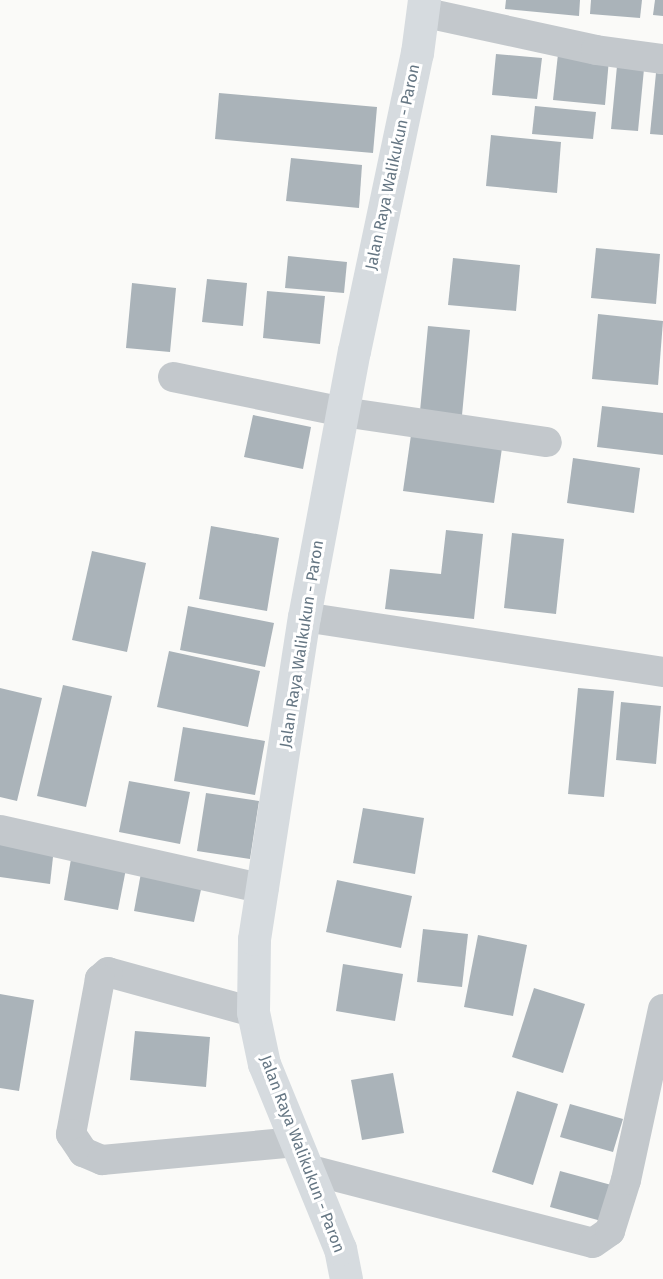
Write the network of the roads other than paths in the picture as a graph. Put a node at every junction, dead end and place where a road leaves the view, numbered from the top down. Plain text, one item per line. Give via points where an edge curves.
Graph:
1 (423, 6) edge
2 (663, 59) edge
3 (173, 377) dead end
4 (343, 412) junction
5 (547, 442) dead end
6 (304, 617) junction
7 (663, 672) edge
8 (0, 830) edge
9 (263, 889) junction
10 (663, 1009) edge
11 (253, 1012) junction
12 (302, 1156) junction
13 (346, 1279) edge

1 - 2 street via 596,50
1 - 4 main road, Jalan Raya Walikukun - Paron via 417,53
3 - 4 street
4 - 5 street
4 - 6 main road, Jalan Raya Walikukun - Paron
6 - 7 street
6 - 9 main road, Jalan Raya Walikukun - Paron
8 - 9 street
9 - 11 main road, Jalan Raya Walikukun - Paron via 254,939
10 - 12 street via 626,1180 610,1232 593,1243
11 - 12 main road, Jalan Raya Walikukun - Paron via 264,1064
11 - 12 street via 108,972 100,979 71,1134 83,1152 102,1160
12 - 13 main road, Jalan Raya Walikukun - Paron via 340,1249

